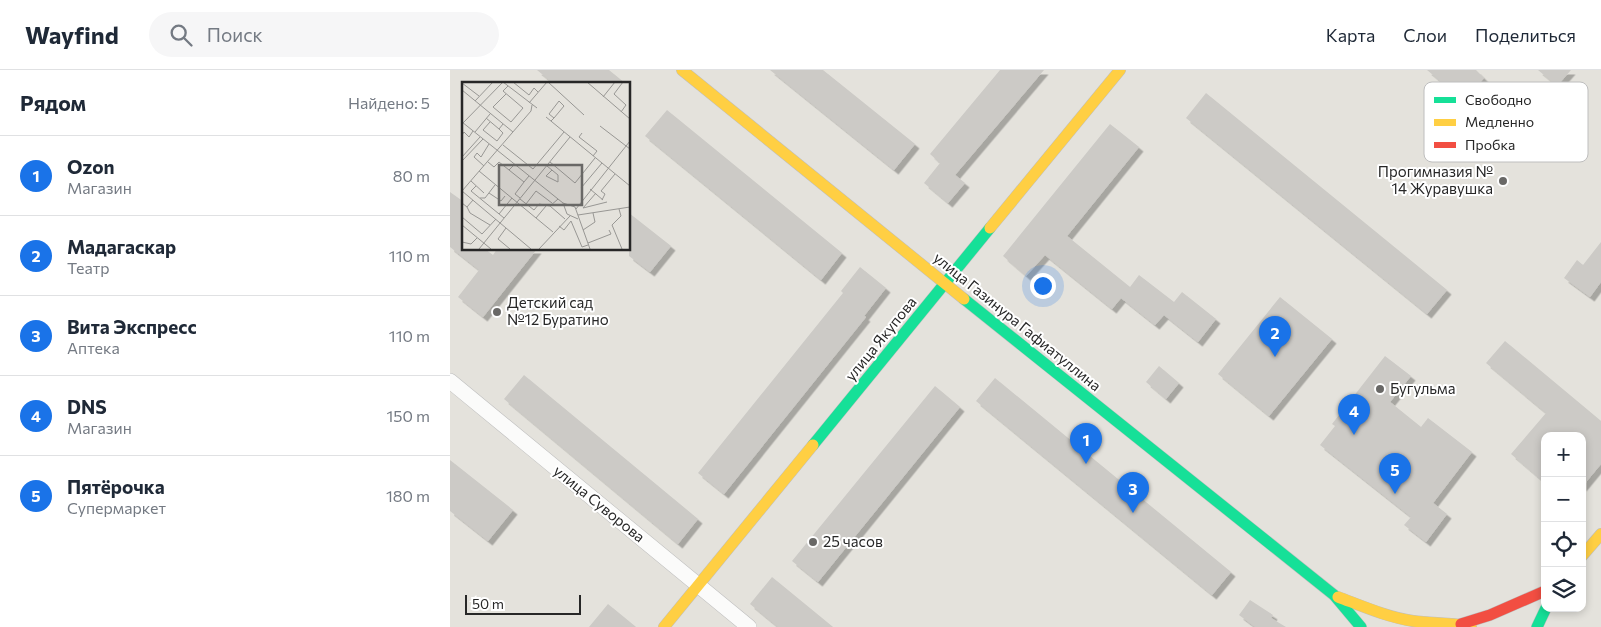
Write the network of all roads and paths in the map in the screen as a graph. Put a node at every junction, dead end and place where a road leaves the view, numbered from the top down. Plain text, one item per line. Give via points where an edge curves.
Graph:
1 (682, 70) edge
2 (1120, 70) edge
3 (945, 284) junction
4 (450, 382) edge
5 (1601, 534) edge
6 (1586, 551) edge
7 (698, 586) junction
8 (1541, 594) edge
9 (1334, 595) junction
10 (1544, 612) edge
11 (1447, 623) junction
12 (1466, 625) edge
13 (664, 627) edge
14 (749, 627) edge
15 (1360, 627) edge
16 (1430, 627) edge
17 (1537, 627) edge

1 - 3 main road, улица Газинура Гафиатуллина
2 - 3 main road, улица Якупова
3 - 7 main road, улица Якупова
3 - 9 main road, улица Газинура Гафиатуллина
4 - 7 street, улица Суворова
5 - 6 main road
7 - 13 main road, улица Якупова
7 - 14 street, улица Суворова
8 - 12 main road
9 - 11 main road via 1382,614 1414,621
9 - 15 main road
10 - 17 main road
11 - 12 main road
11 - 16 main road

